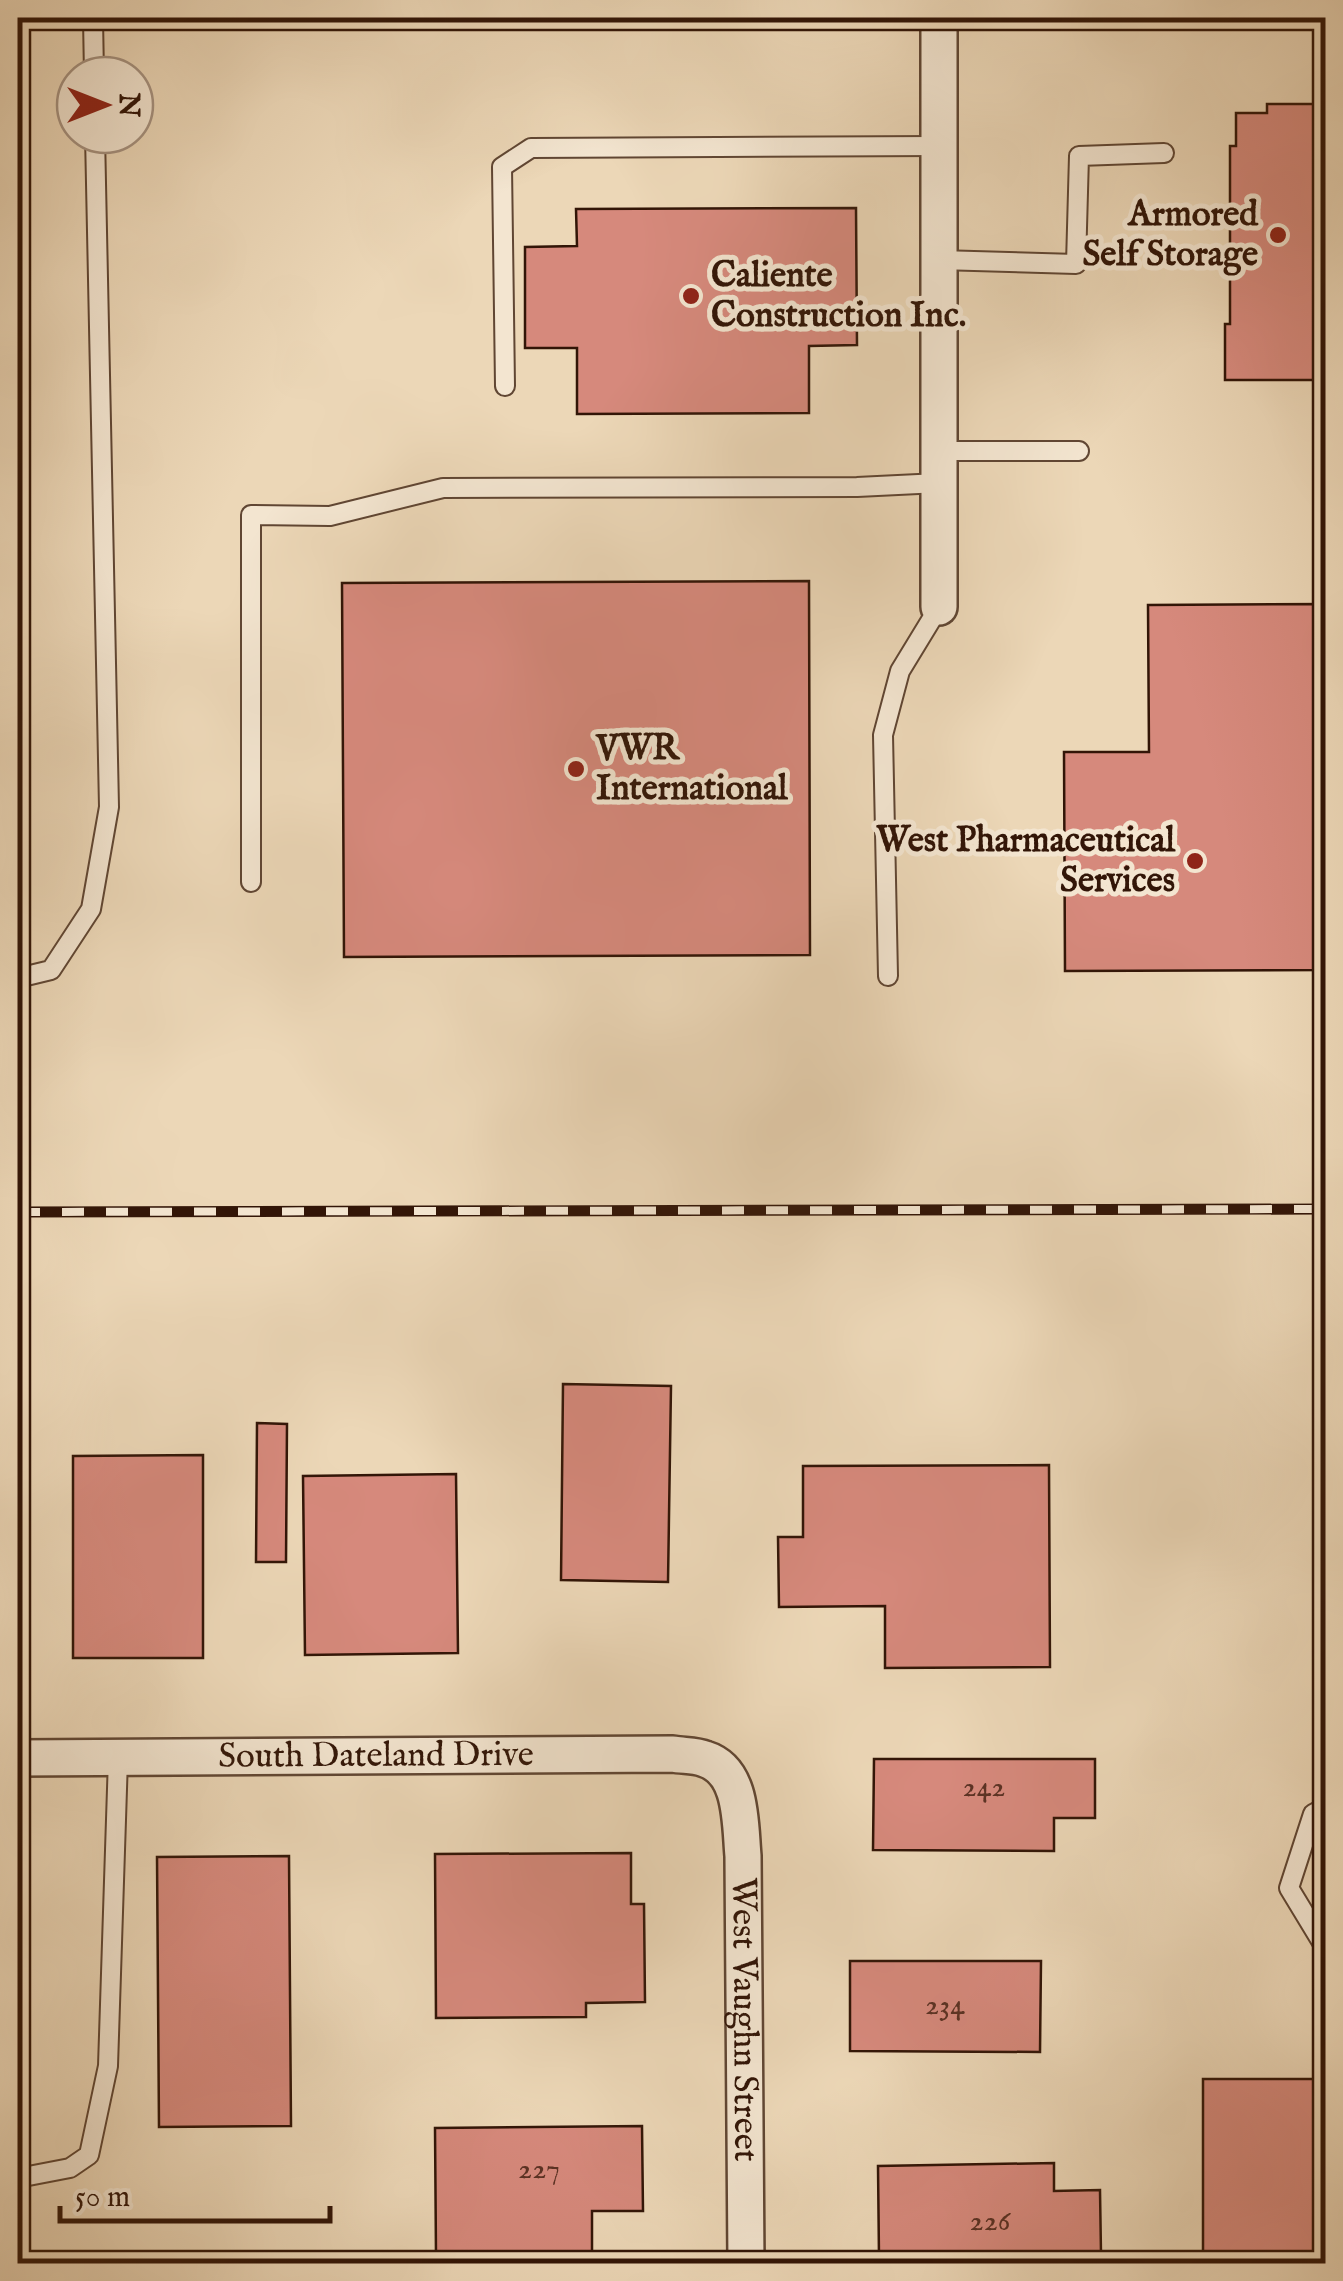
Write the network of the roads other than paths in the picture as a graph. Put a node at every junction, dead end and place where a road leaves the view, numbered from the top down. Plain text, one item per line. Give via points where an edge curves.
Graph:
1 (92, 18) edge
2 (939, 18) edge
3 (93, 55) edge
4 (939, 146) junction
5 (1164, 152) dead end
6 (95, 155) edge
7 (939, 260) junction
8 (506, 386) dead end
9 (1324, 449) edge
10 (1079, 451) dead end
11 (939, 467) junction
12 (1326, 553) edge
13 (939, 607) joint
14 (251, 882) dead end
15 (888, 976) dead end
16 (18, 978) edge
17 (18, 1758) edge
18 (118, 1758) junction
19 (729, 1776) joint
20 (1326, 1807) edge
21 (1326, 1949) edge
22 (18, 2178) edge
23 (746, 2264) edge

1 - 3 lane
2 - 4 street
4 - 7 street
4 - 8 lane via 530,148 502,166
5 - 7 lane via 1079,156 1076,264
6 - 16 lane via 109,807 91,909 51,970
7 - 11 street
9 - 12 lane
10 - 11 lane
11 - 13 street
11 - 14 lane via 857,487 443,488 330,516 251,514
13 - 15 lane via 900,672 883,735
17 - 18 street, South Dateland Drive
18 - 19 street, South Dateland Drive via 673,1754 707,1759
18 - 22 lane via 108,2066 89,2154 70,2168
19 - 23 street, West Vaughn Street via 743,1856
20 - 21 lane via 1313,1814 1289,1888

